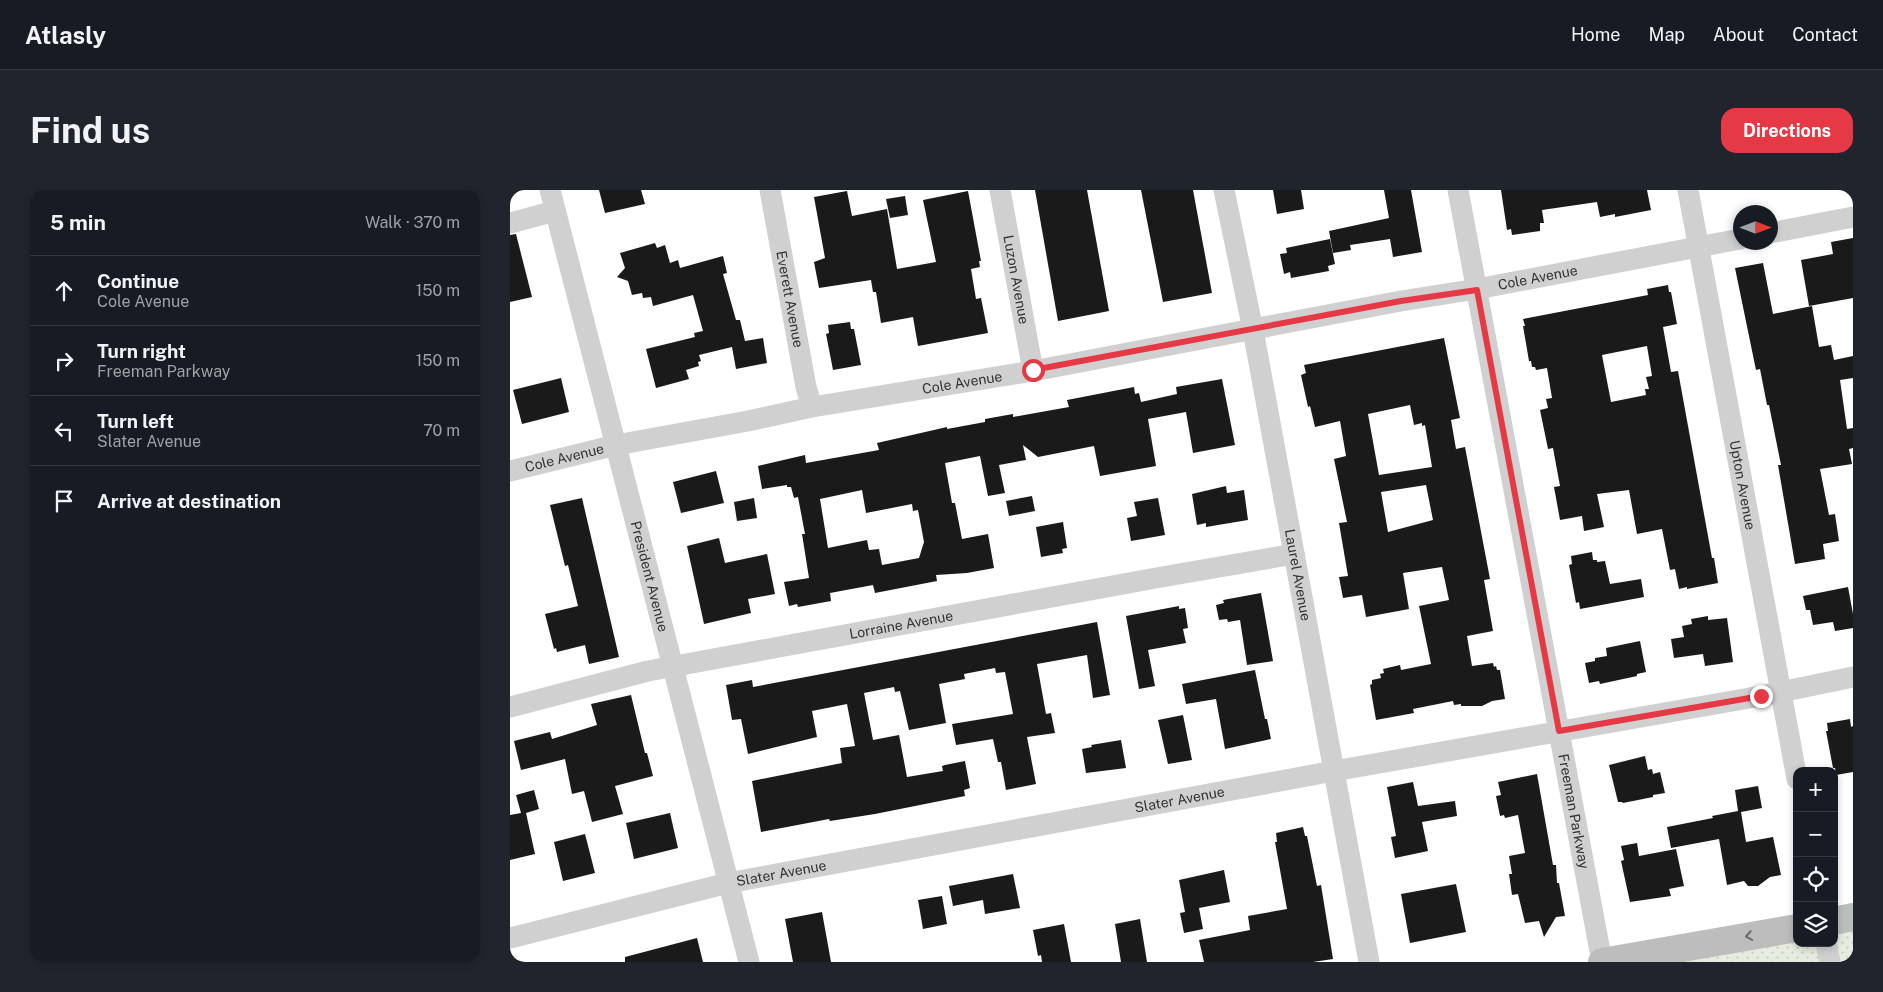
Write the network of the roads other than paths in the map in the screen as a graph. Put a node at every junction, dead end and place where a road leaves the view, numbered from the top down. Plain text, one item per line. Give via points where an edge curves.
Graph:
1 (550, 190) edge
2 (770, 190) edge
3 (1000, 190) edge
4 (1224, 190) edge
5 (1458, 190) edge
6 (1688, 190) edge
7 (555, 211) junction
8 (1853, 217) edge
9 (510, 223) edge
10 (1778, 231) edge
11 (1733, 240) edge
12 (1699, 247) junction
13 (1477, 290) junction
14 (1253, 330) junction
15 (1033, 370) junction
16 (812, 408) junction
17 (616, 445) junction
18 (510, 471) edge
19 (1294, 554) junction
20 (673, 667) junction
21 (1853, 677) edge
22 (1781, 692) junction
23 (510, 707) edge
24 (1559, 731) junction
25 (1795, 767) edge
26 (1334, 771) junction
27 (728, 883) junction
28 (1853, 917) edge
29 (1838, 920) edge
30 (1793, 929) edge
31 (510, 938) edge
32 (1827, 947) edge
33 (749, 962) edge
34 (1369, 962) edge
35 (1602, 962) edge
36 (1830, 962) edge

1 - 7 street, President Avenue
2 - 16 street, Everett Avenue
3 - 15 street, Luzon Avenue
4 - 14 street, Laurel Avenue
5 - 13 street, Freeman Parkway
6 - 12 street, Upton Avenue
7 - 9 street
7 - 17 street, President Avenue
8 - 10 street
11 - 12 street, Cole Avenue
12 - 13 street, Cole Avenue
12 - 22 street, Upton Avenue
13 - 14 street, Cole Avenue via 1401,301
13 - 24 street, Freeman Parkway
14 - 15 street, Cole Avenue
14 - 19 street, Laurel Avenue
15 - 16 street, Cole Avenue
16 - 17 street, Cole Avenue
17 - 18 street, Cole Avenue
17 - 20 street, President Avenue
19 - 20 street, Lorraine Avenue
19 - 26 street, Laurel Avenue
20 - 23 street, Lorraine Avenue
20 - 27 street, President Avenue
21 - 22 street, Slater Avenue
22 - 24 street, Slater Avenue
22 - 25 street, Upton Avenue
24 - 26 street, Slater Avenue
24 - 35 street, Freeman Parkway
26 - 27 street, Slater Avenue
26 - 34 street, Laurel Avenue
27 - 31 street, Slater Avenue
27 - 33 street, President Avenue
28 - 29 main road
30 -> 35 main road
32 - 36 street

